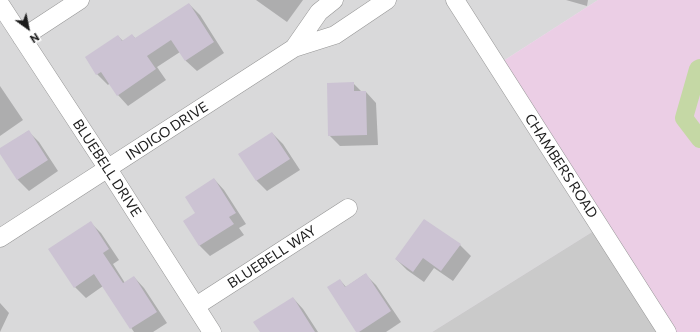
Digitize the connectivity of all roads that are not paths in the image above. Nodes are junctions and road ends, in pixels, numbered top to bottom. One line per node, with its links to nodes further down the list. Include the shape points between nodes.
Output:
1 (80, 0): 6 (street)
2 (334, 0): 7 (street, INDIGO DRIVE, via 319,12)
3 (388, 0): 7 (street, INDIGO DRIVE, via 335,35)
4 (455, 0): 13 (street, CHAMBERS ROAD)
5 (0, 4): 6 (street, BLUEBELL DRIVE)
6 (22, 38): 8 (street, BLUEBELL DRIVE)
7 (294, 48): 8 (street, INDIGO DRIVE)
8 (108, 169): 10 (street, INDIGO DRIVE); 11 (street, BLUEBELL DRIVE)
9 (348, 208): 11 (street, BLUEBELL WAY)
10 (0, 238)
11 (196, 306): 12 (street, BLUEBELL DRIVE)
12 (212, 332)
13 (667, 332)

